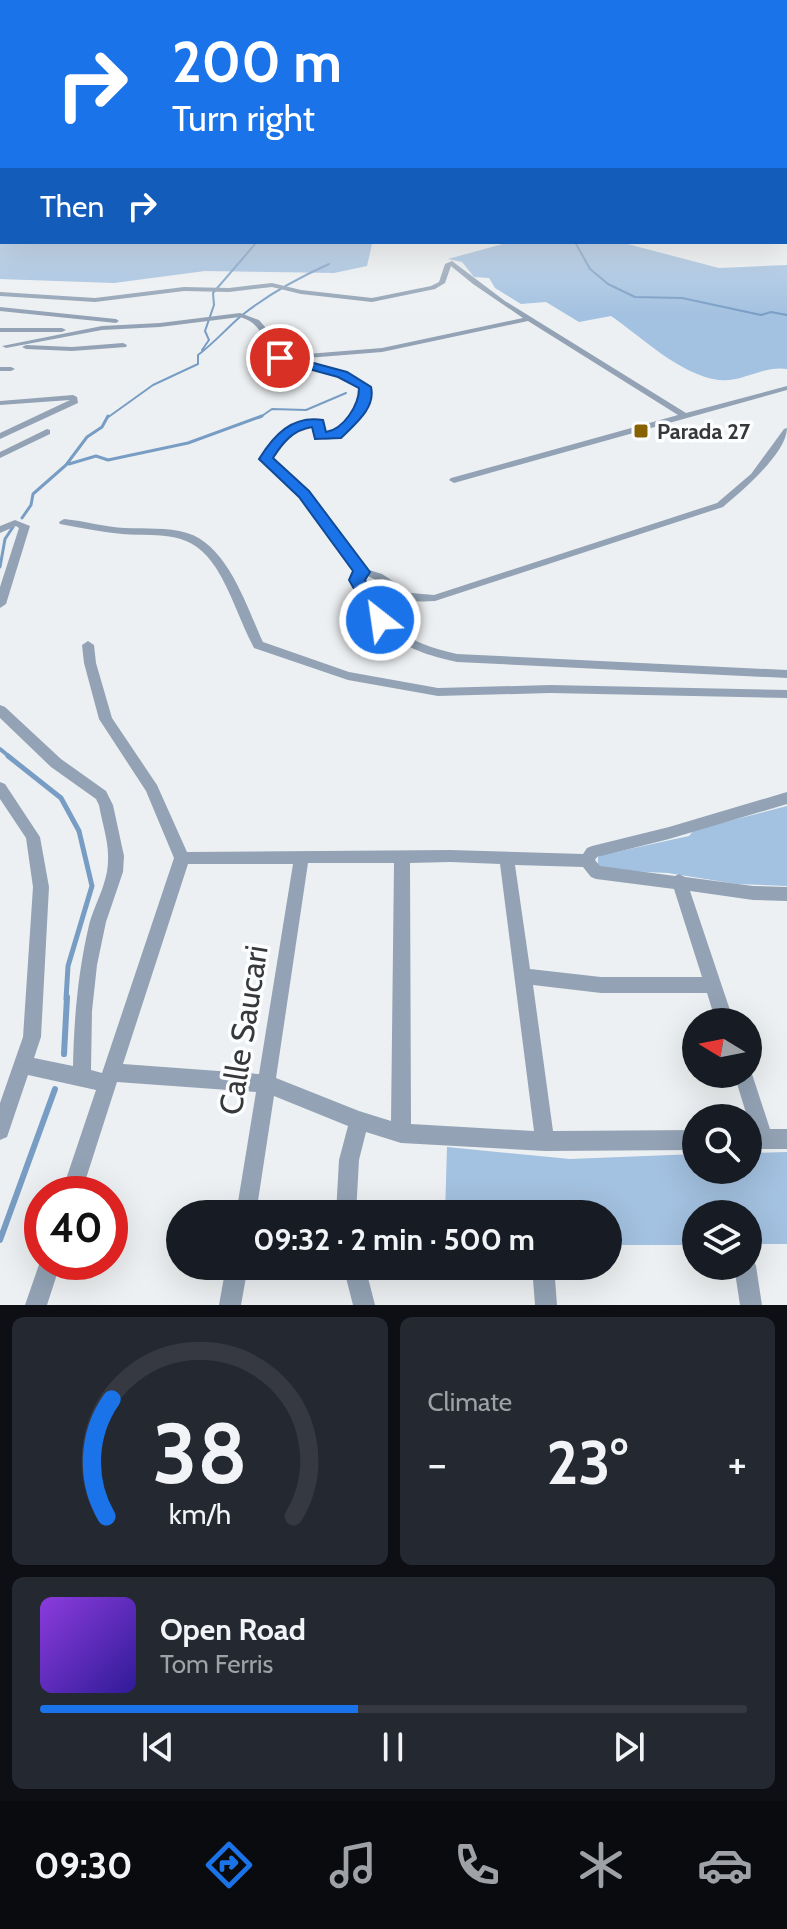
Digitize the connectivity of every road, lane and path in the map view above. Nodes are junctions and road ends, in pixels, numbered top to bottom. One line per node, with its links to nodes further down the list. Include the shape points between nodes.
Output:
1 (0, 294): 3 (street, via 110,300 184,289 272,285 372,300 433,288 442,283 452,263)
2 (0, 309): 4 (street)
3 (531, 318): 9 (street, via 382,350); 14 (street)
4 (160, 325): 6 (street); 9 (street, via 248,316 271,337)
5 (0, 330): 6 (street)
6 (89, 331): 8 (street)
7 (123, 345): 8 (street)
8 (3, 346)
9 (280, 358): 24 (street, via 342,374 365,387 358,414 337,435 320,436 319,423 305,423 279,437 266,459 317,509)
10 (0, 369): 11 (street)
11 (11, 369)
12 (787, 388): 14 (street)
13 (0, 403): 16 (street, via 73,397 75,401)
14 (682, 414): 21 (street)
15 (0, 427): 16 (street)
16 (18, 427): 19 (street)
17 (787, 431): 24 (street, via 743,489 720,505 675,521 435,598 403,596 373,573)
18 (47, 432): 20 (street)
19 (0, 436)
20 (0, 455)
21 (454, 480)
22 (64, 522): 28 (street, via 191,538 218,560 258,645 348,676 438,692)
23 (0, 530): 25 (street, via 15,523 25,526)
24 (362, 572): 27 (street, via 357,580 388,630 409,646 437,654)
25 (0, 604)
26 (88, 645): 34 (street, via 106,719 152,789)
27 (787, 674)
28 (787, 694)
29 (0, 710): 44 (street, via 49,757 95,789 106,805 115,872 89,965)
30 (0, 788): 42 (street, via 24,820 39,857 32,1037)
31 (787, 798): 36 (street, via 592,852)
32 (302, 856): 33 (street); 34 (street); 45 (street, Calle Saucari)
33 (402, 856): 35 (street); 49 (street)
34 (182, 858): 43 (street)
35 (507, 859): 36 (street); 39 (street)
36 (587, 861): 37 (street, via 596,872)
37 (679, 881): 38 (street); 40 (street)
38 (787, 894)
39 (523, 976): 40 (street, via 601,985); 53 (street)
40 (713, 985): 41 (street)
41 (720, 1008)
42 (24, 1065): 44 (street); 46 (street)
43 (109, 1077): 44 (street); 45 (street); 54 (street)
44 (82, 1078)
45 (268, 1084): 47 (street); 55 (street, Calle Saucari)
46 (5, 1104): 48 (street)
47 (359, 1121): 49 (street); 56 (street)
48 (0, 1130)
49 (401, 1133): 53 (street)
50 (762, 1139): 51 (street)
51 (787, 1139)
52 (682, 1140): 53 (street)
53 (545, 1141)
54 (77, 1176)
55 (248, 1200)
56 (347, 1200)
57 (44, 1280): 62 (street)
58 (234, 1280): 63 (street)
59 (358, 1280): 64 (street)
60 (544, 1280): 65 (street)
61 (747, 1280): 66 (street)
62 (36, 1305)
63 (230, 1305)
64 (364, 1305)
65 (546, 1305)
66 (751, 1305)

